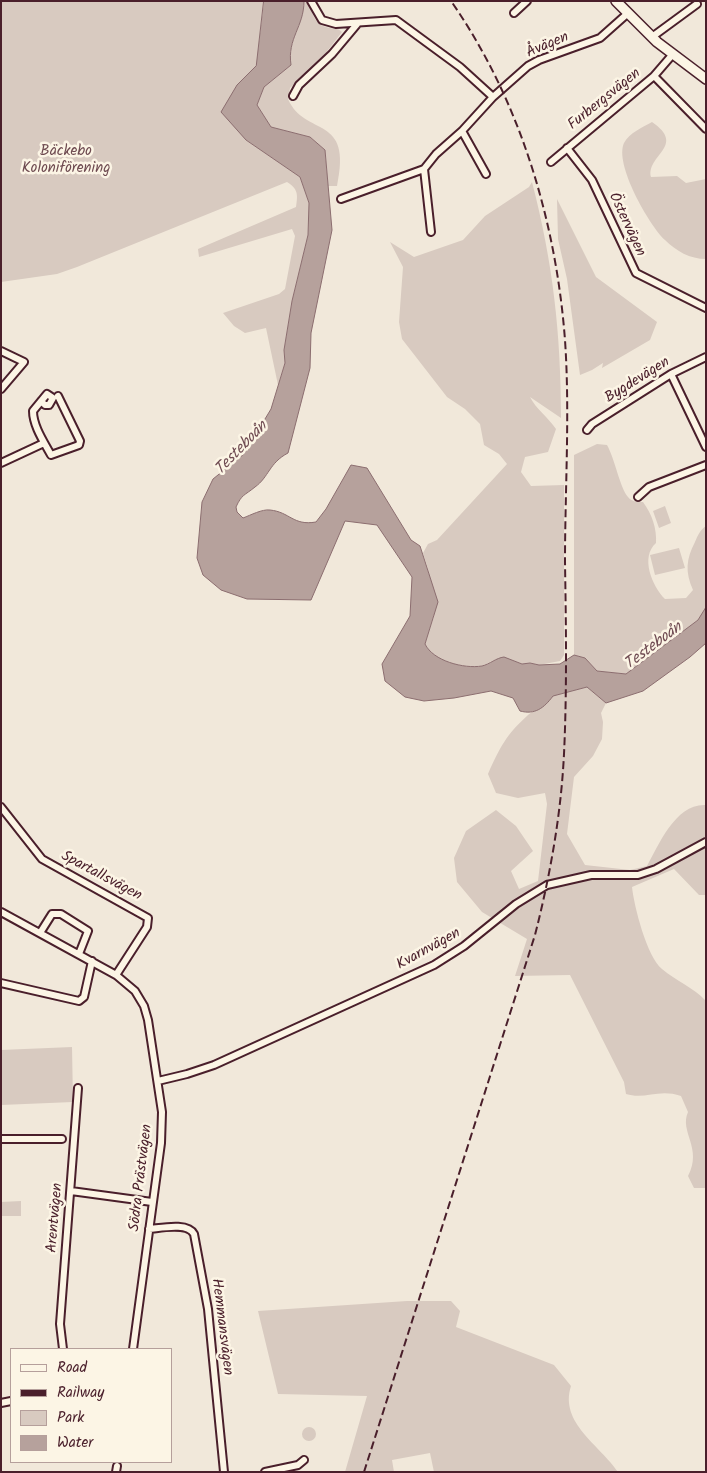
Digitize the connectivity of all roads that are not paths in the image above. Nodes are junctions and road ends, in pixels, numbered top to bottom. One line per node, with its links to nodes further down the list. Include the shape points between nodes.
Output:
1 (311, 1): 7 (street, via 322,20 336,24)
2 (527, 1): 5 (street)
3 (616, 1): 6 (street)
4 (697, 4): 8 (street)
5 (514, 13)
6 (627, 14): 8 (street); 13 (street, Åvägen, via 600,38 528,66)
7 (358, 23): 12 (street); 13 (street, via 396,20 460,66)
8 (652, 37): 9 (street)
9 (673, 54): 10 (street, Furbergsvägen); 11 (street)
10 (654, 76): 14 (street); 16 (street, Furbergsvägen)
11 (706, 79)
12 (292, 96)
13 (493, 97): 15 (street, Åvägen)
14 (706, 128)
15 (462, 131): 18 (street, Åvägen); 19 (street)
16 (567, 148): 17 (street, Furbergsvägen); 22 (street, Östervägen, via 592,180 636,273)
17 (551, 162)
18 (424, 169): 20 (street, Åvägen); 21 (street)
19 (486, 174)
20 (341, 199)
21 (431, 232)
22 (706, 308)
23 (1, 351): 26 (street, via 27,363)
24 (706, 357): 25 (street, Bygdevägen)
25 (671, 374): 29 (street, Bygdevägen); 31 (street)
26 (1, 389)
27 (58, 396): 30 (street, via 79,445 51,455)
28 (41, 401): 30 (street, via 33,411 33,418)
29 (587, 430)
30 (44, 443): 32 (street)
31 (706, 447)
32 (1, 463)
33 (706, 465): 34 (street, via 649,487)
34 (638, 497)
35 (1, 807): 41 (street, Spartallsvägen, via 42,859 148,918 147,926)
36 (706, 842): 43 (street, Kvarnvägen, via 656,870 638,875 591,875 546,885 434,965 222,1061 187,1074)
37 (1, 912): 38 (street, Södra Prästvägen)
38 (40, 933): 39 (street, Södra Prästvägen); 39 (street, via 53,913 69,919 89,933)
39 (79, 954): 40 (street, Södra Prästvägen)
40 (92, 962): 41 (street, Södra Prästvägen); 42 (street, via 84,997 79,1001)
41 (116, 975): 43 (street, Södra Prästvägen, via 131,987 144,1006)
42 (1, 983)
43 (158, 1080): 48 (street, Södra Prästvägen, via 161,1143)
44 (78, 1088): 47 (street, Arentvägen)
45 (1, 1139): 46 (street)
46 (62, 1139)
47 (71, 1191): 48 (street); 50 (street, Arentvägen, via 60,1324)
48 (152, 1202): 49 (street, Södra Prästvägen)
49 (149, 1229): 51 (street, Södra Prästvägen); 53 (street, Hemmansvägen, via 185,1227 194,1234 208,1309)
50 (63, 1348)
51 (133, 1348)
52 (304, 1460): 54 (street, via 298,1465)
53 (224, 1472)
54 (266, 1472)

